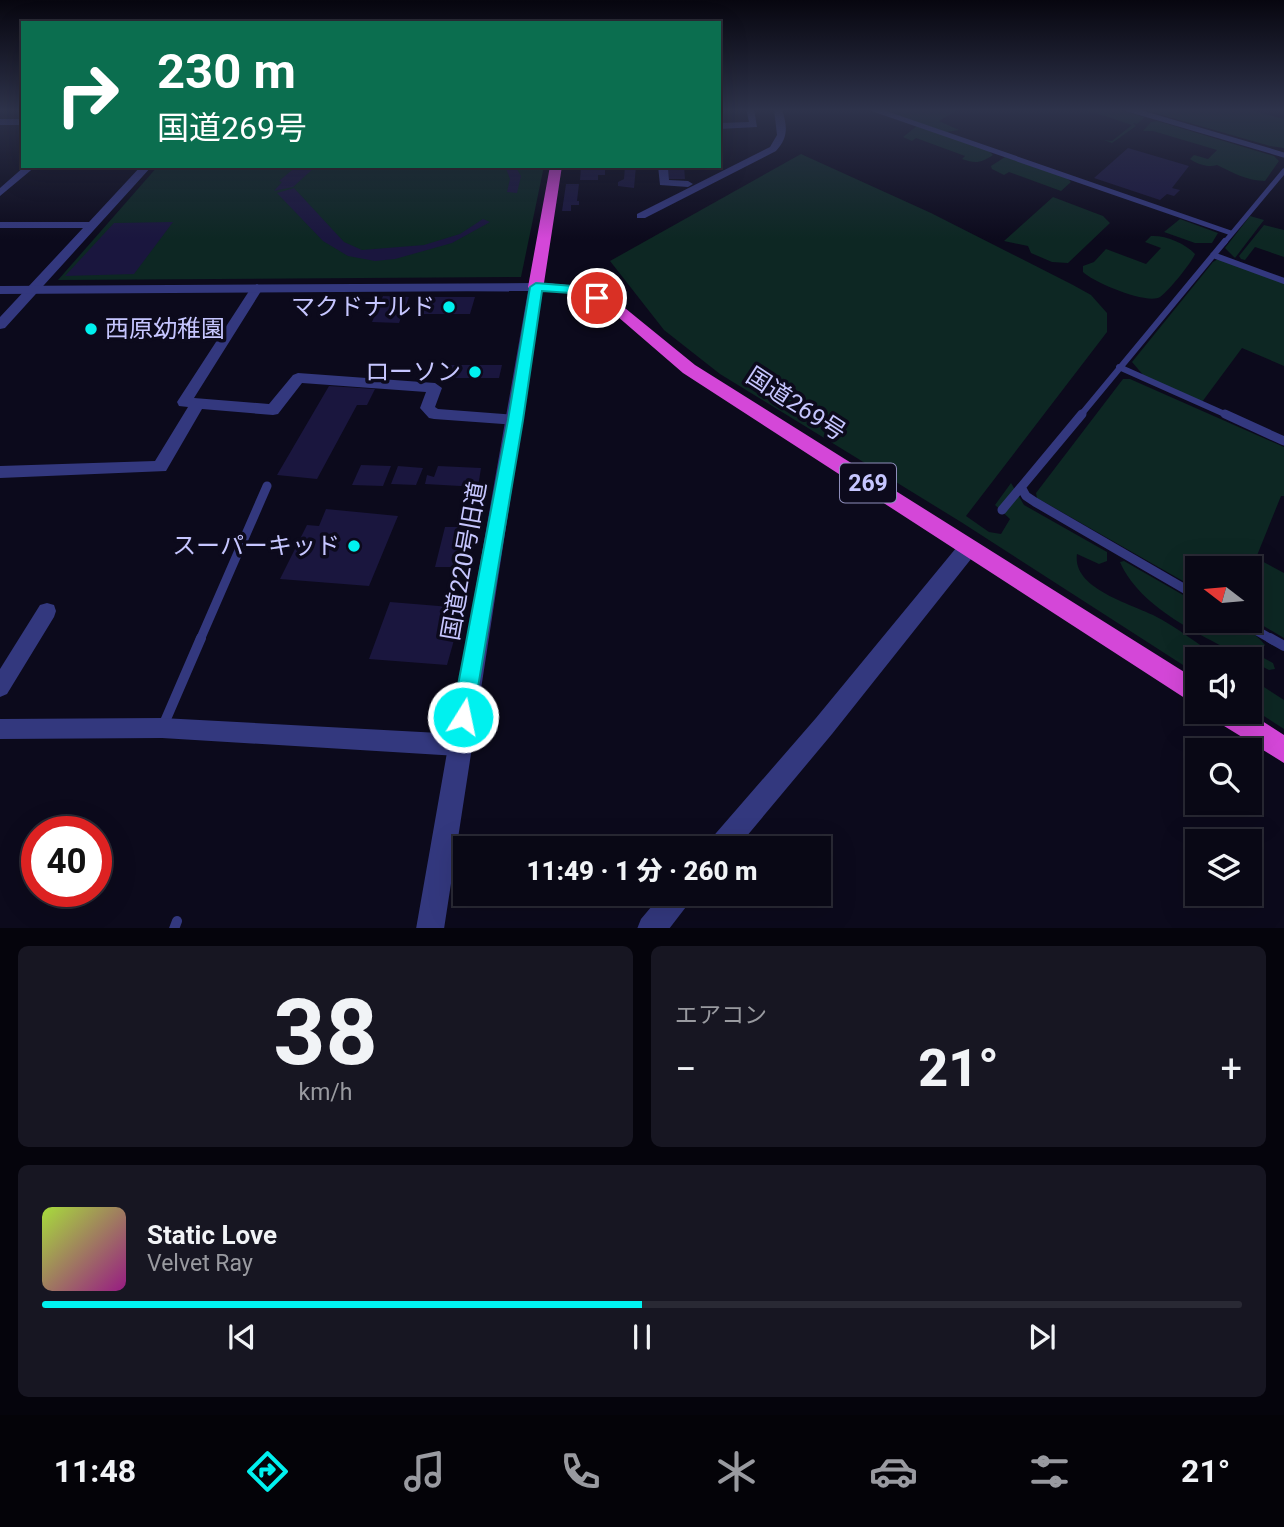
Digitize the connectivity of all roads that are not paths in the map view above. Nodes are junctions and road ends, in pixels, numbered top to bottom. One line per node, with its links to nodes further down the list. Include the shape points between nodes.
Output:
1 (766, 152): 10 (street)
2 (998, 152): 13 (lane)
3 (29, 168): 9 (street)
4 (145, 168): 12 (street)
5 (556, 168): 16 (highway)
6 (663, 168): 8 (street, via 664,183)
7 (1284, 171): 13 (lane)
8 (688, 184)
9 (0, 193)
10 (641, 216)
11 (0, 225): 12 (street)
12 (92, 225): 19 (street)
13 (1231, 233): 14 (lane)
14 (1213, 255): 15 (lane); 21 (lane)
15 (1284, 281)
16 (536, 287): 17 (street); 23 (street, 国道220号旧道); 29 (highway, 国道269号 / 269, via 573,289 615,307 689,369)
17 (257, 288): 19 (street); 22 (street, via 184,401)
18 (0, 290): 19 (street)
19 (32, 290): 20 (street)
20 (0, 325)
21 (1119, 367): 24 (lane); 27 (lane)
22 (198, 403): 23 (street, via 273,410 298,378 435,388 427,408 434,414); 25 (street, via 160,467)
23 (516, 420): 39 (street, 国道220号旧道)
24 (1284, 441)
25 (0, 472)
26 (267, 486): 37 (lane)
27 (1021, 487): 28 (lane); 30 (lane, via 1035,502)
28 (1002, 510)
29 (968, 548): 34 (highway, 国道269号 / 269); 41 (street)
30 (1185, 589)
31 (47, 611): 35 (street)
32 (1262, 634): 33 (lane)
33 (1284, 646)
34 (1185, 686)
35 (0, 687)
36 (1244, 724): 40 (highway)
37 (162, 728): 38 (street); 39 (street)
38 (0, 729)
39 (458, 745): 43 (street, 国道220号旧道)
40 (1284, 750)
41 (730, 836)
42 (670, 906): 44 (street)
43 (430, 928)
44 (652, 928)

